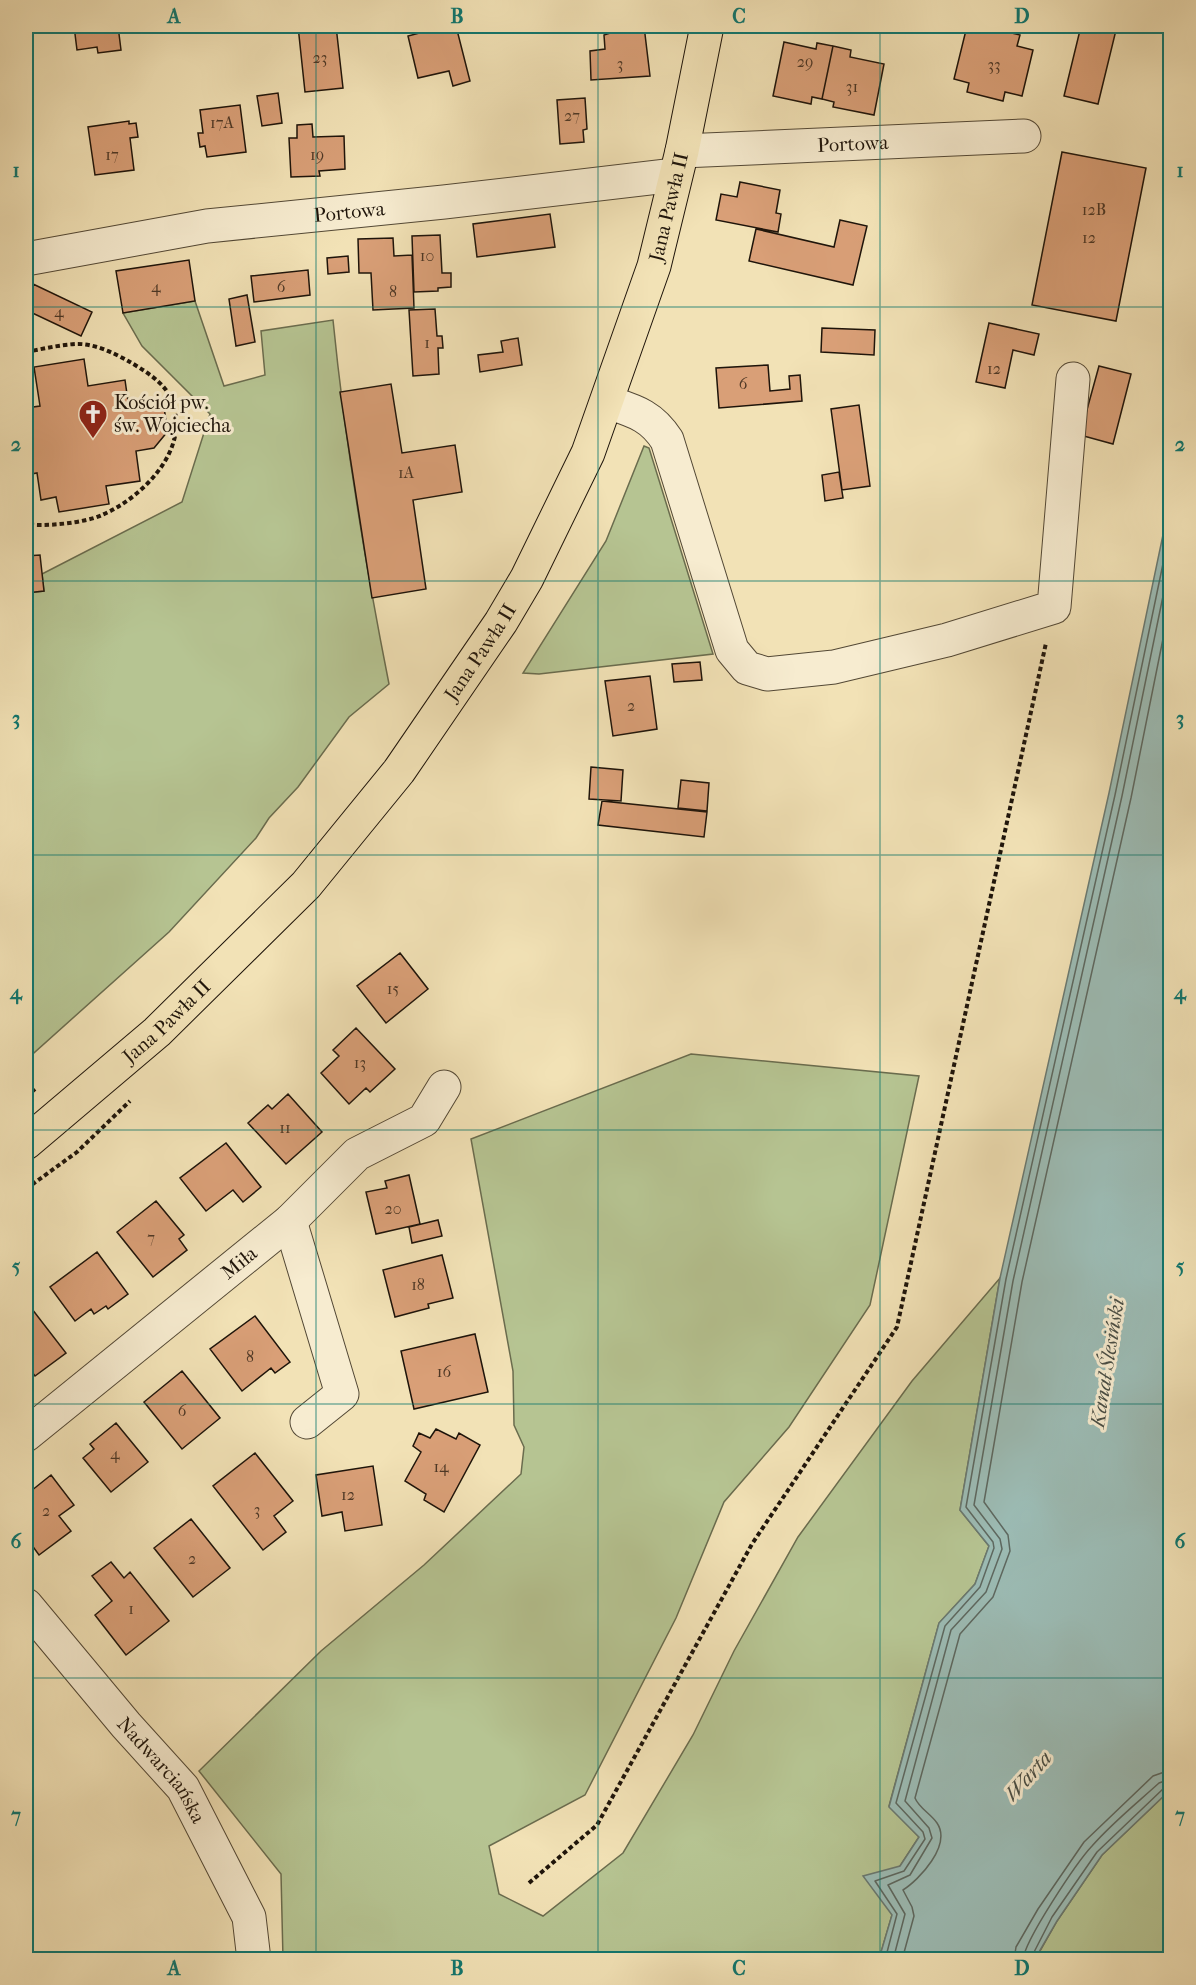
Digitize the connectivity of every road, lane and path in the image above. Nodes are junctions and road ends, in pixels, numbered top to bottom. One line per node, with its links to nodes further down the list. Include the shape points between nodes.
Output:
1 (707, 26): 3 (main road, Jana Pawła II)
2 (1024, 136): 3 (street, Portowa)
3 (678, 163): 4 (street, Portowa, via 444,202 207,226); 7 (main road, Jana Pawła II, via 654,266)
4 (26, 259)
5 (26, 352): 8 (path, via 77,343 110,351 166,389 175,411 175,436 165,463 143,490 101,516)
6 (1073, 379): 9 (street)
7 (607, 402): 9 (street, via 646,417 657,424 667,440 732,650 747,668 767,675 834,668); 13 (main road, Jana Pawła II, via 574,484 527,578 473,666 399,771 306,885 219,973 158,1032)
8 (26, 525)
9 (1054, 608): 18 (path, via 897,1327 752,1544 597,1825)
10 (44, 1082): 12 (path)
11 (444, 1087): 14 (street, Miła, via 424,1120 357,1154)
12 (26, 1097)
13 (26, 1143)
14 (290, 1221): 15 (street, via 342,1394); 16 (street, Miła)
15 (307, 1422)
16 (26, 1435)
17 (26, 1605): 19 (street, Nadwarciańska, via 183,1788 249,1917)
18 (529, 1883)
19 (254, 1959)

